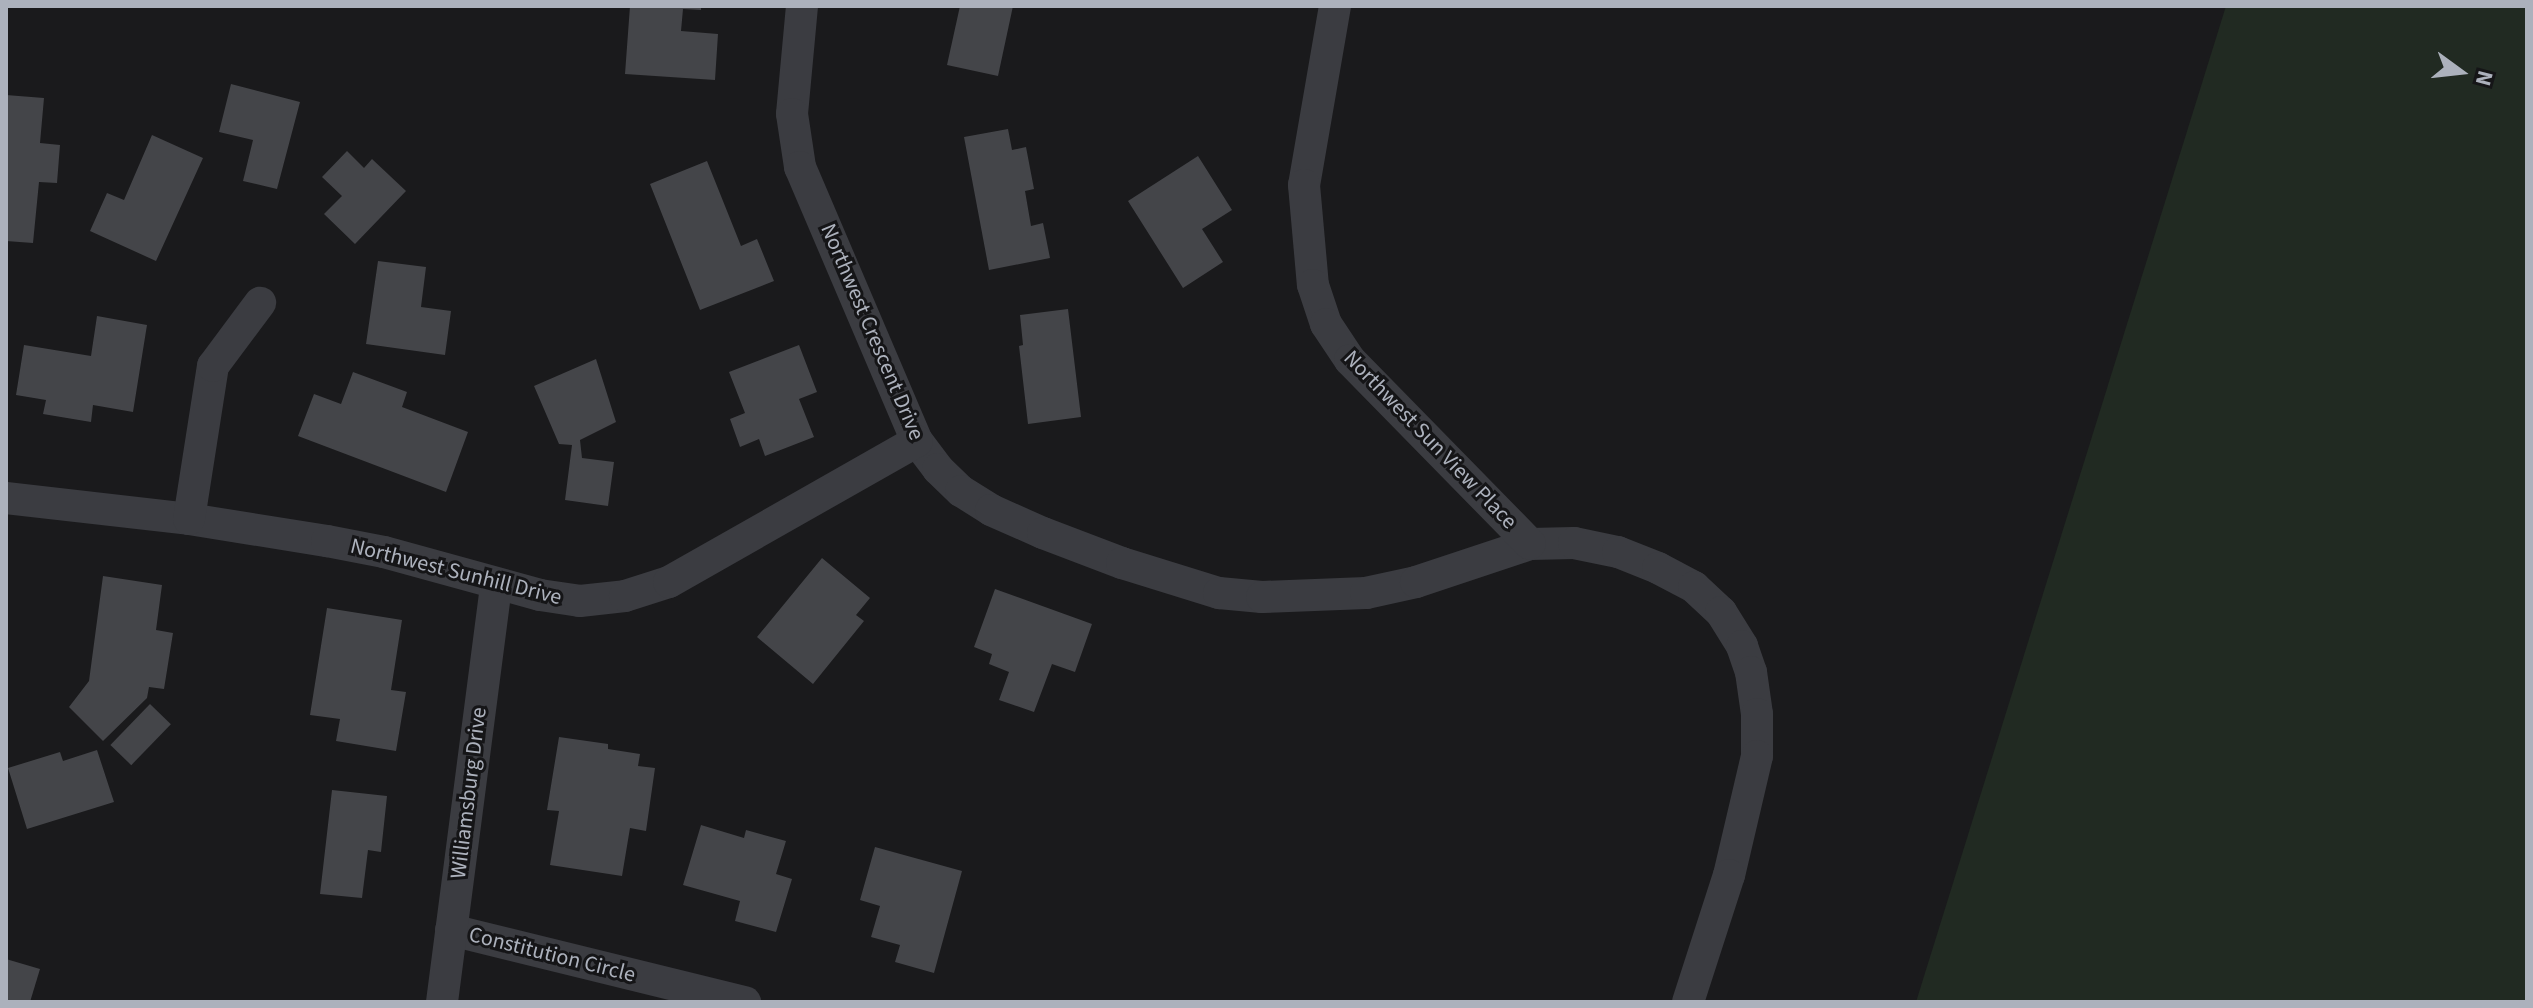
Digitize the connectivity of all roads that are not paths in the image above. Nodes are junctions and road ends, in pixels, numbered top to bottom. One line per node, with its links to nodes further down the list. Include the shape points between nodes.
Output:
1 (802, 6): 4 (street, Northwest Crescent Drive, via 792,114 800,167)
2 (1335, 6): 7 (street, Northwest Sun View Place, via 1304,185 1313,285 1326,324 1350,360)
3 (260, 303): 6 (street, via 213,366)
4 (917, 441): 7 (street, Northwest Crescent Drive, via 953,484 991,510 1122,563 1219,593 1366,593); 8 (street, Northwest Sunhill Drive, via 669,582 625,596 580,601)
5 (6, 498): 6 (street, Northwest Sunhill Drive)
6 (189, 519): 8 (street, Northwest Sunhill Drive, via 384,552)
7 (1530, 544): 12 (street, Northwest Crescent Drive, via 1574,543 1618,552 1694,587 1721,612 1751,672 1757,756 1729,875)
8 (496, 584): 9 (street, Williamsburg Drive)
9 (451, 930): 10 (street, Williamsburg Drive); 11 (street, Constitution Circle)
10 (442, 1002)
11 (745, 1002)
12 (1688, 1002)

